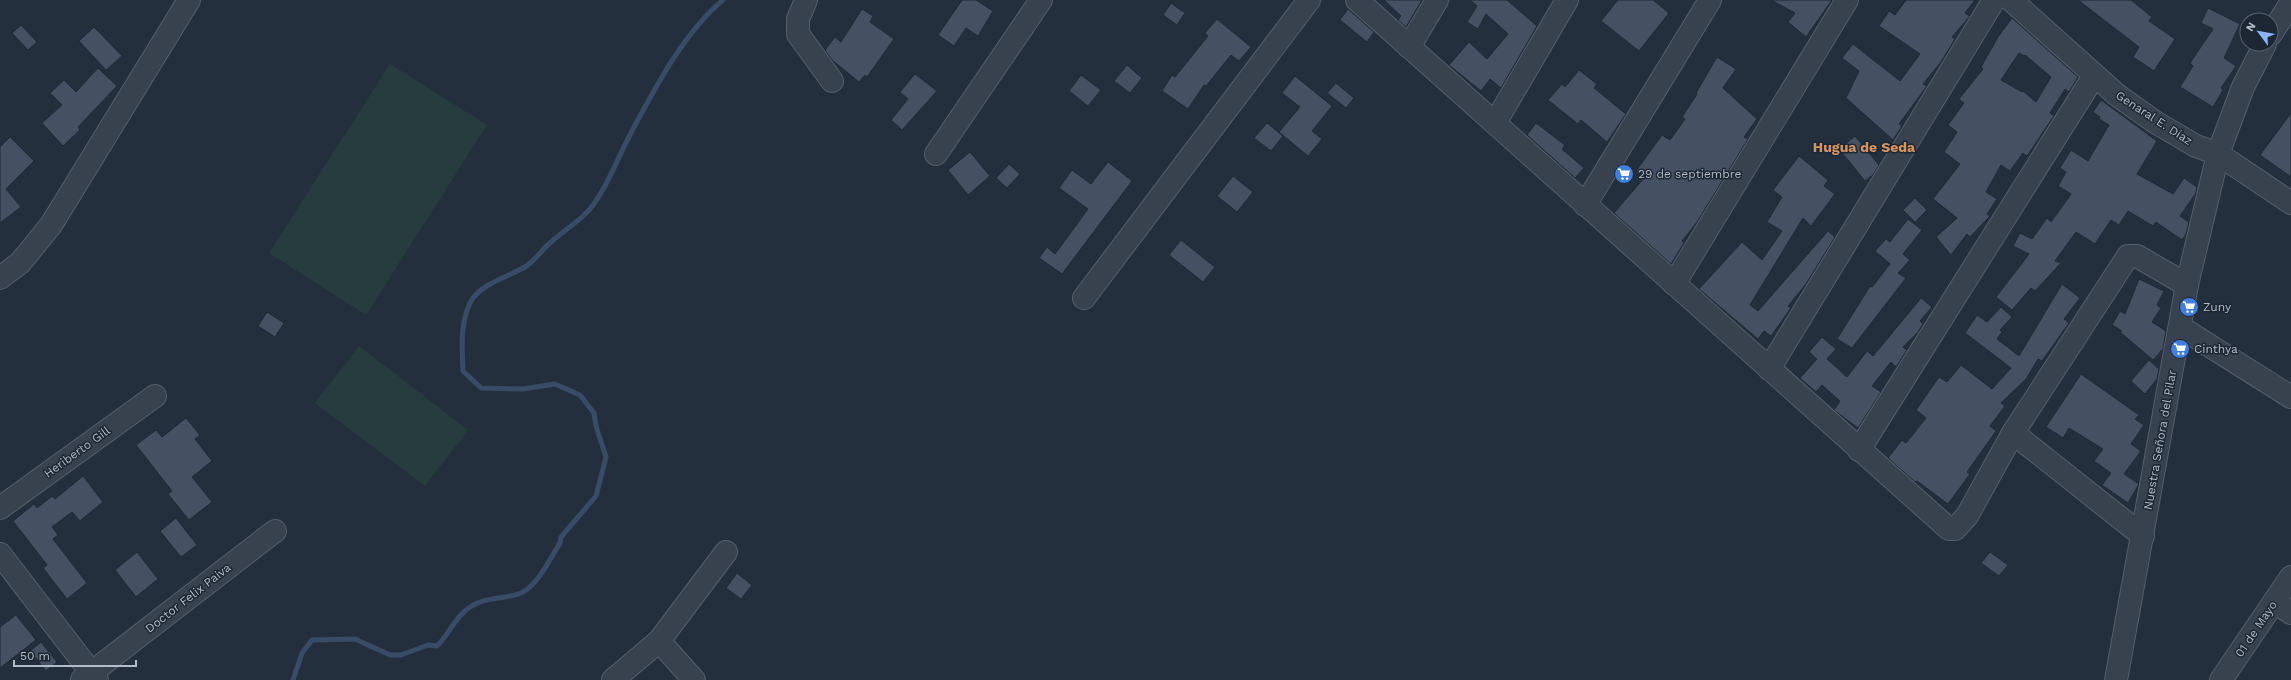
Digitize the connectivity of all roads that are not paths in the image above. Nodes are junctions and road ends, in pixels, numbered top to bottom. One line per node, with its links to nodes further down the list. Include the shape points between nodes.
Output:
1 (189, 0): 23 (street, via 51,225 20,263)
2 (806, 0): 17 (street, via 798,19 798,34)
3 (1041, 0): 19 (street)
4 (1309, 0): 26 (street)
5 (1357, 0): 14 (street)
6 (1437, 0): 14 (street)
7 (1567, 0): 18 (street)
8 (1710, 0): 22 (street)
9 (1847, 0): 24 (street)
10 (1994, 0): 28 (street)
11 (2019, 2): 16 (street, Genaral E. Díaz)
12 (2291, 3): 13 (street)
13 (2279, 22)
14 (1409, 47): 18 (street)
15 (2261, 52): 20 (street, Nuestra Señora del Pilar, via 2243,87)
16 (2094, 76): 20 (street, Genaral E. Díaz, via 2155,122 2196,146); 32 (street)
17 (832, 81)
18 (1495, 123): 22 (street)
19 (936, 154)
20 (2218, 154): 21 (street, Genaral E. Díaz); 25 (street, Nuestra Señora del Pilar)
21 (2291, 203)
22 (1585, 205): 24 (street)
23 (0, 278)
24 (1674, 284): 28 (street)
25 (2187, 286): 27 (street, Nuestra Señora del Pilar); 31 (street, via 2136,256 2128,256)
26 (1084, 298)
27 (2180, 327): 30 (street); 35 (street, Nuestra Señora del Pilar)
28 (1769, 369): 32 (street)
29 (155, 396): 33 (street, Heriberto Gill)
30 (2291, 397)
31 (2013, 433): 32 (street, via 1967,516 1955,530 1943,526); 35 (street)
32 (1859, 450)
33 (0, 508)
34 (275, 530): 41 (street, Doctor Felix Paiva)
35 (2143, 536): 44 (street, Nuestra Señora del Pilar)
36 (726, 552): 40 (street)
37 (0, 554): 41 (street)
38 (2291, 577): 39 (street, 01 de Mayo)
39 (2283, 607): 45 (street, 01 de Mayo)
40 (659, 641): 42 (street); 43 (street)
41 (90, 678)
42 (613, 680)
43 (694, 680)
44 (2116, 680)
45 (2221, 680)

